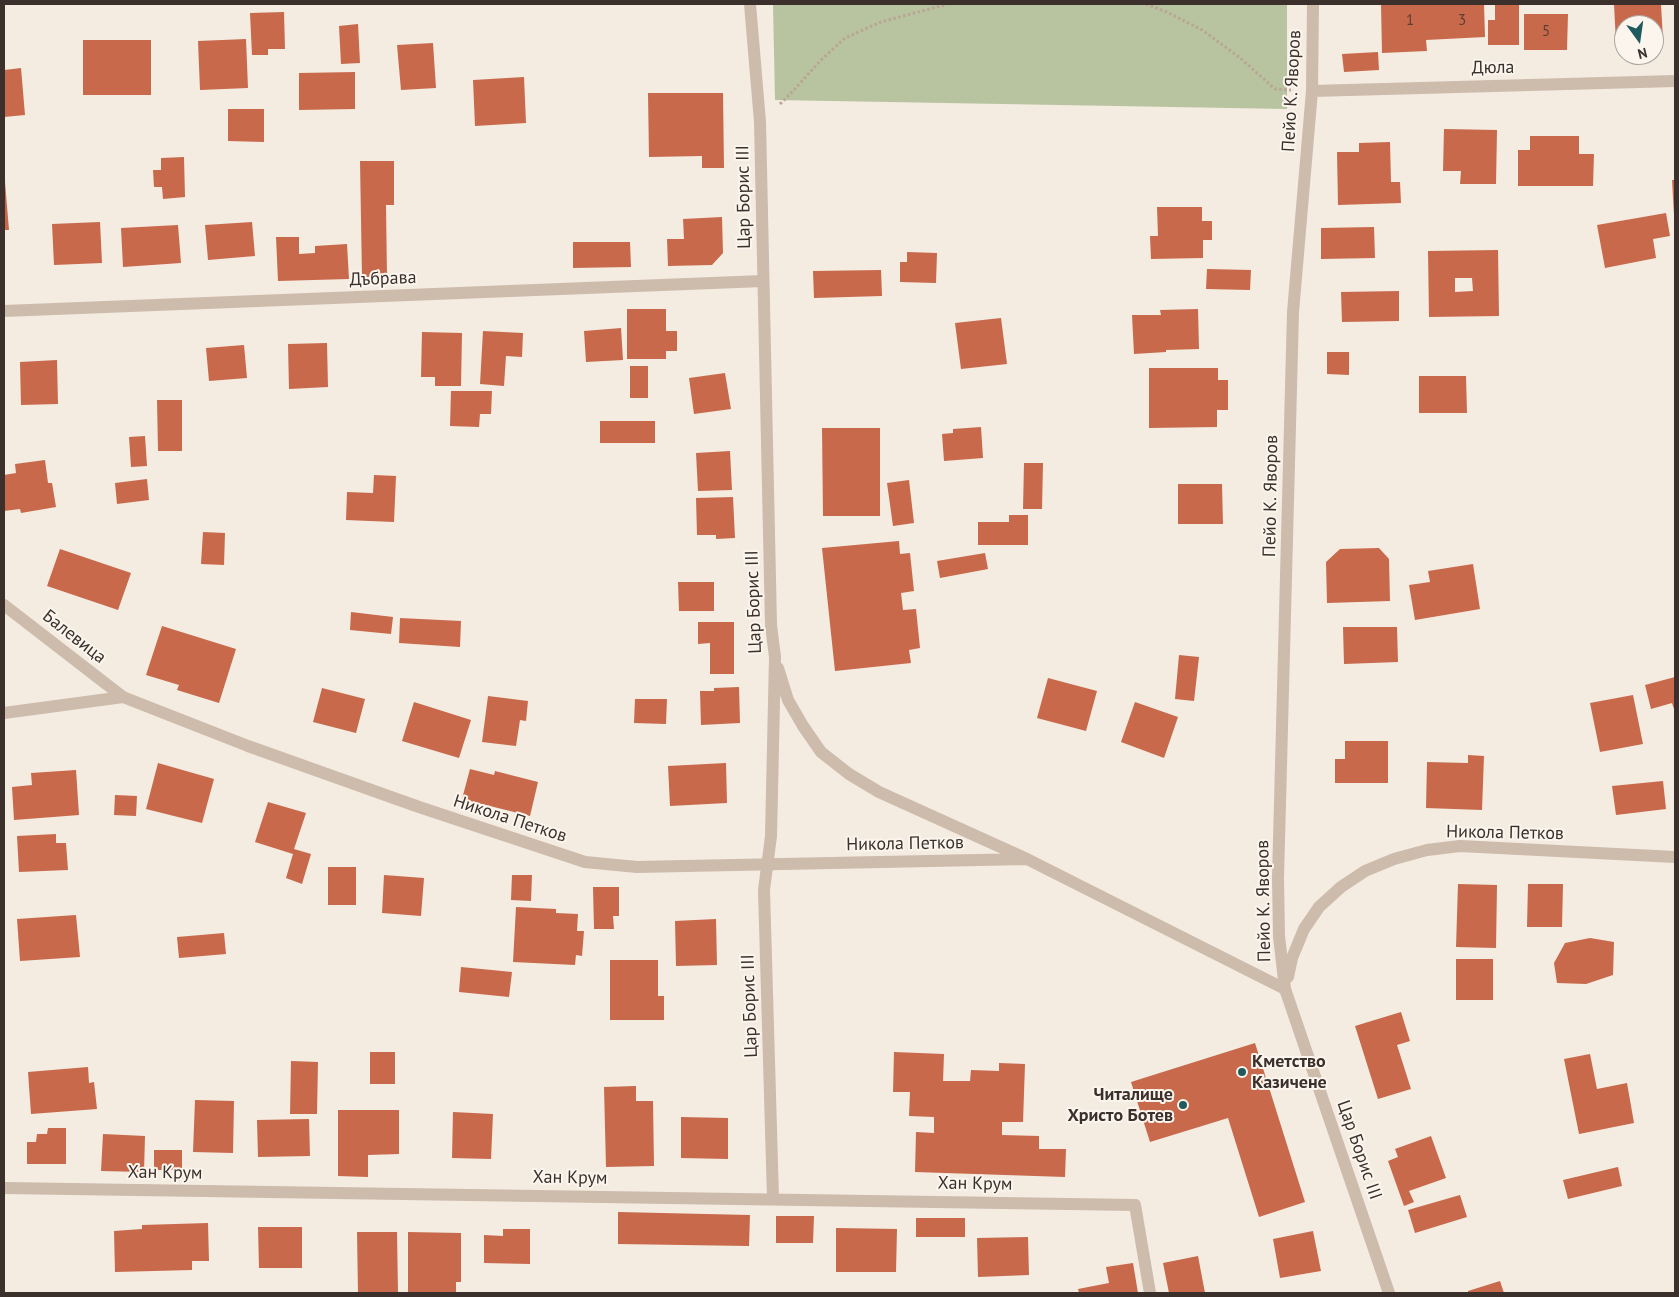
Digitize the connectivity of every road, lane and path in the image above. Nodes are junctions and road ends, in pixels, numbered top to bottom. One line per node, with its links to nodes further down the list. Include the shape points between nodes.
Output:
1 (750, 4): 7 (street, Цар Борис III)
2 (948, 4): 7 (path, via 881,22 845,38)
3 (1146, 4): 6 (path, via 1202,30 1275,89)
4 (1313, 4): 6 (street, Пейо К. Яворов)
5 (1675, 81): 6 (street, Дюла)
6 (1312, 90): 17 (street, Пейо К. Яворов, via 1293,312 1278,878)
7 (760, 122): 8 (street, Цар Борис III)
8 (763, 282): 9 (street, Дъбрава); 11 (street, Цар Борис III)
9 (4, 311)
10 (4, 605): 12 (street, Балевица)
11 (774, 657): 15 (street, via 788,700 821,752 880,792); 16 (street, Цар Борис III, via 771,836)
12 (123, 697): 13 (street, Никола Петков); 16 (street, Никола Петков, via 401,801 585,862 637,867)
13 (4, 713)
14 (1675, 857): 17 (street, Никола Петков, via 1460,846 1394,859 1365,871 1319,907 1304,929 1292,958)
15 (1027, 859): 16 (street, Никола Петков); 17 (street)
16 (767, 865): 19 (street, Цар Борис III, via 764,890)
17 (1285, 989): 21 (street, Цар Борис III)
18 (4, 1188): 19 (street, Хан Крум)
19 (773, 1198): 20 (street, Хан Крум, via 1135,1205)
20 (1150, 1293)
21 (1389, 1293)

